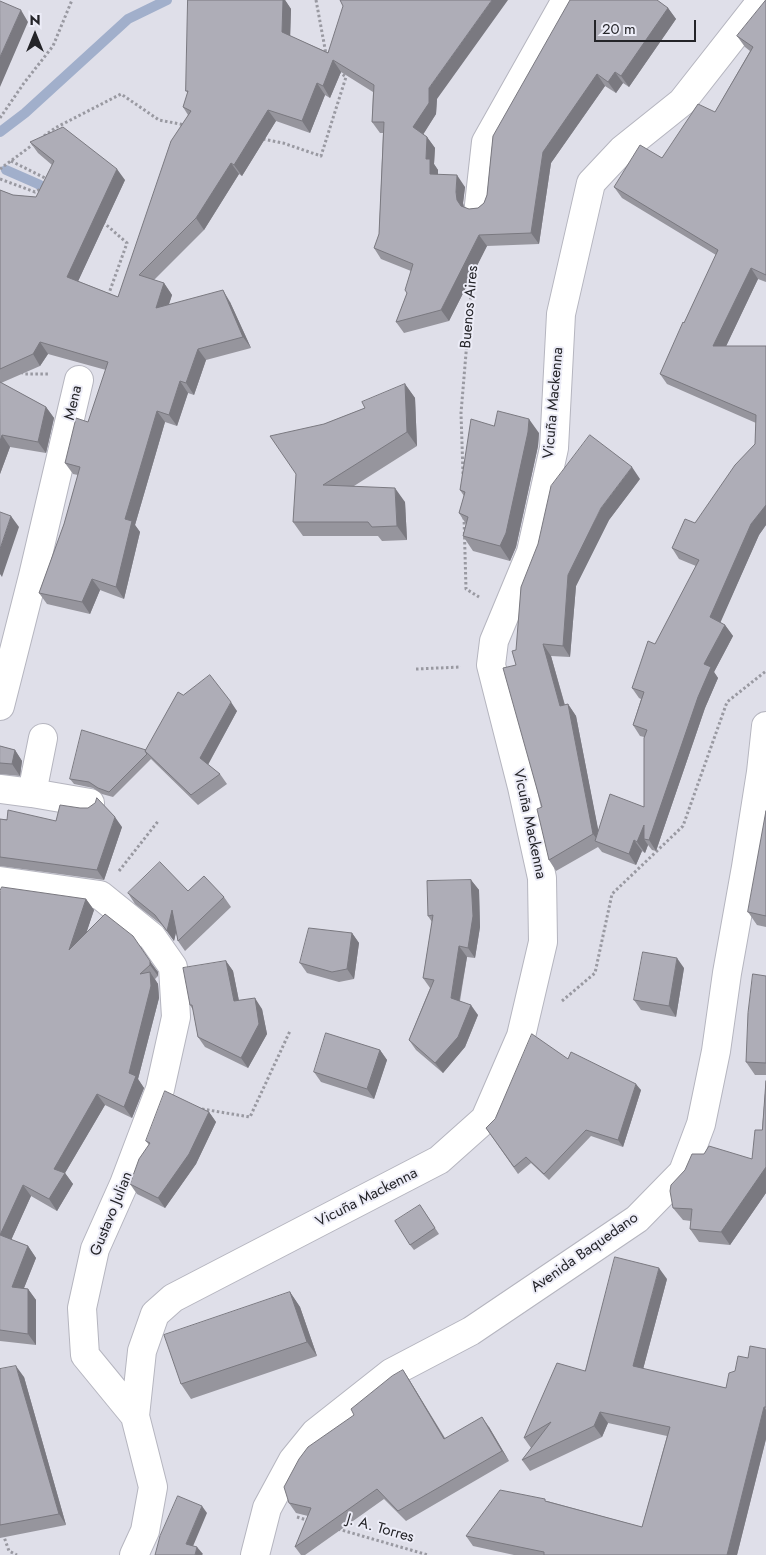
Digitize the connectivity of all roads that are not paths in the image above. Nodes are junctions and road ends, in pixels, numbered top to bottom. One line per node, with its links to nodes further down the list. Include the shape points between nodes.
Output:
1 (566, 0): 3 (street, via 486,142)
2 (762, 0): 13 (street, Vicuña Mackenna, via 682,102 622,150 591,183 561,314 554,448 530,552 494,641 491,665 542,878 543,942 521,1036 485,1119 439,1160 173,1298 155,1314 142,1351)
3 (479, 205)
4 (79, 380): 5 (street, Mena)
5 (0, 706)
6 (766, 726): 8 (street, Avenida Baquedano)
7 (43, 738): 10 (street)
8 (764, 773): 15 (street, Avenida Baquedano, via 701,1124 682,1172 637,1219 471,1331 391,1373 315,1433 294,1460 268,1508)
9 (0, 789): 10 (street)
10 (32, 793): 11 (street)
11 (90, 803)
12 (0, 881): 13 (street, Gustavo Julian, via 100,896 152,937 173,967 176,1016 160,1088 124,1184 95,1249 82,1308 85,1355)
13 (135, 1416): 14 (street, Vicuña Mackenna, via 152,1487 145,1531)
14 (134, 1555)
15 (254, 1555)

